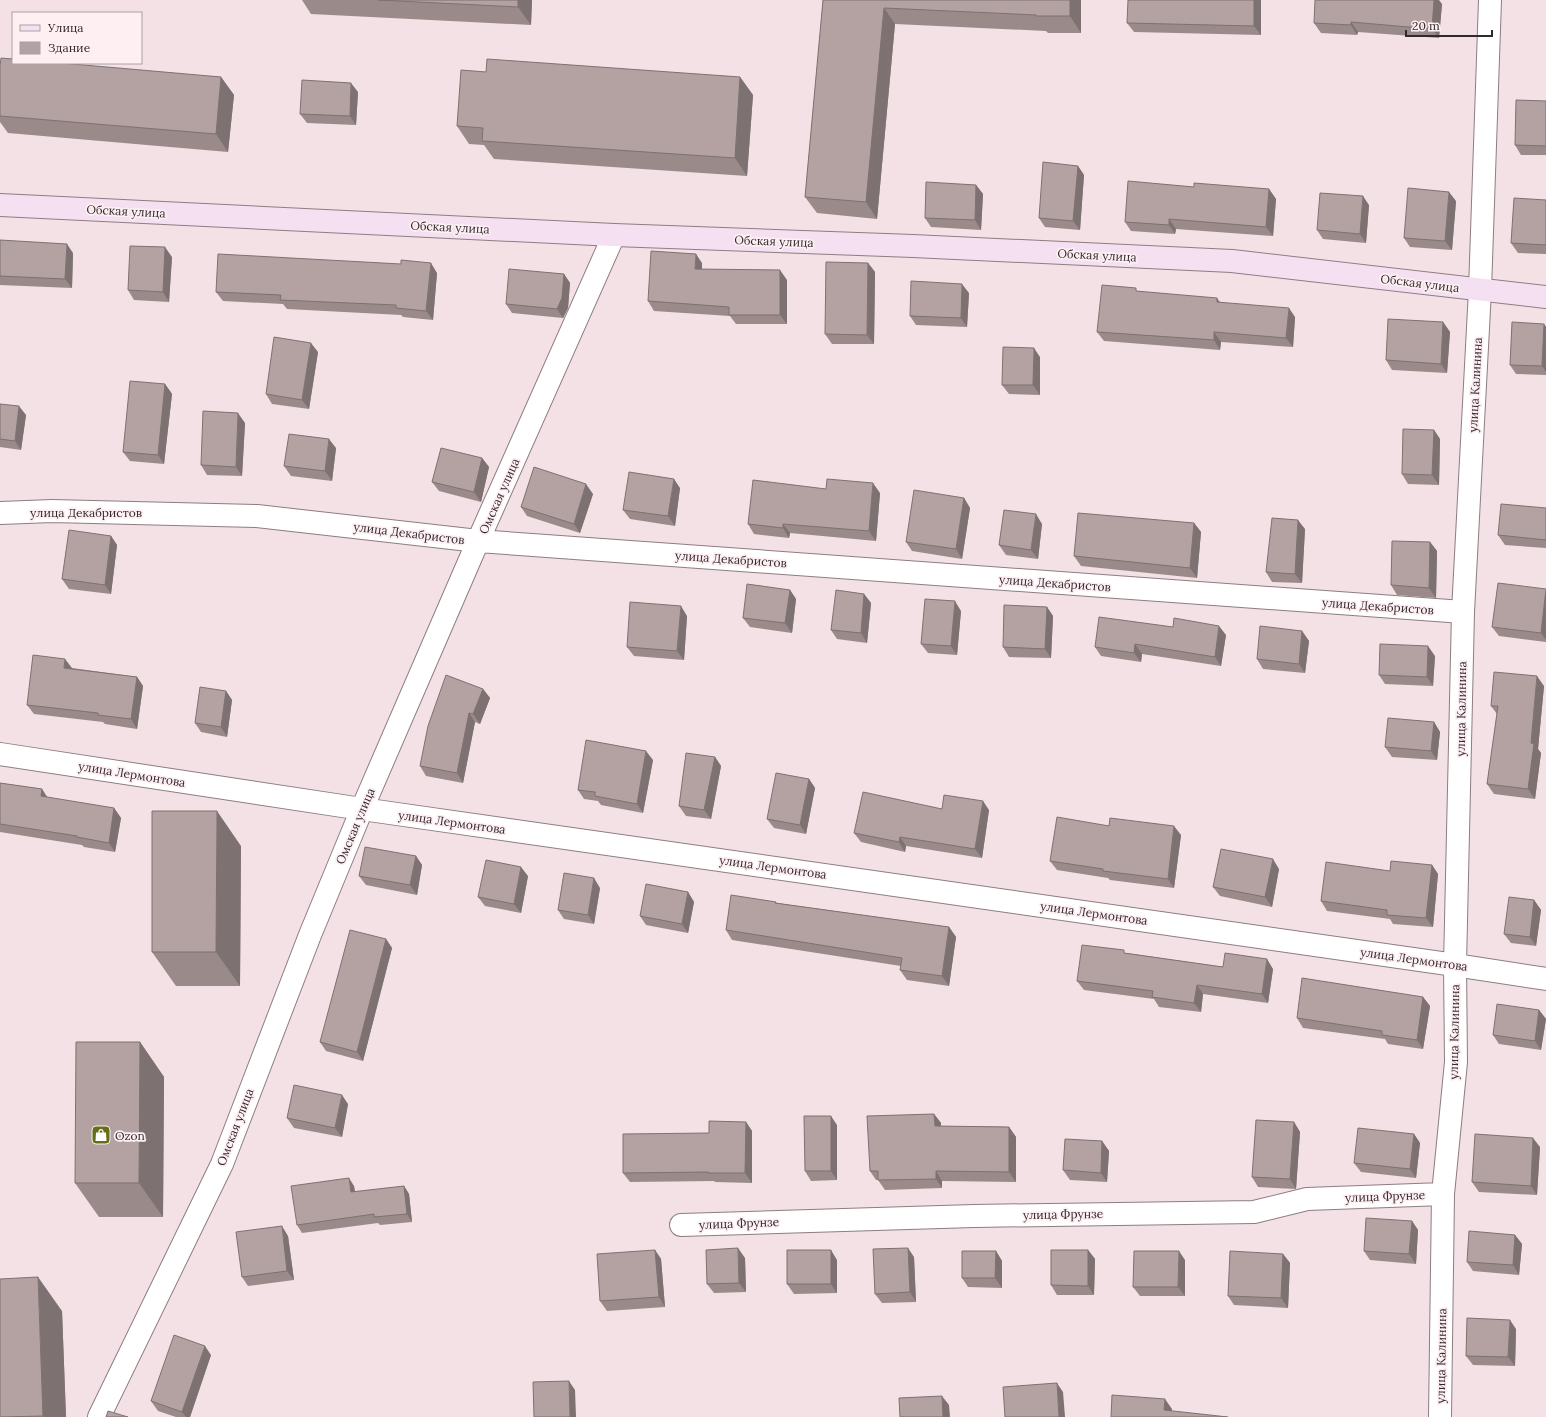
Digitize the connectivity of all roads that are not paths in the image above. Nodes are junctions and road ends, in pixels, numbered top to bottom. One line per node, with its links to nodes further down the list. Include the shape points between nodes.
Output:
1 (1490, 0): 4 (street, улица Калинина)
2 (0, 205): 3 (street, Обская улица)
3 (614, 236): 4 (street, Обская улица, via 913,246 1232,261); 7 (street, Омская улица)
4 (1480, 290): 5 (street, Обская улица); 8 (street, улица Калинина)
5 (1546, 297)
6 (0, 513): 7 (street, улица Декабристов, via 52,511 257,516)
7 (478, 541): 8 (street, улица Декабристов); 10 (street, Омская улица)
8 (1463, 612): 11 (street, улица Калинина)
9 (0, 754): 10 (street, улица Лермонтова)
10 (362, 809): 11 (street, улица Лермонтова); 15 (street, Омская улица, via 310,935 222,1164)
11 (1455, 964): 12 (street, улица Лермонтова); 13 (street, улица Калинина, via 1456,1062)
12 (1546, 979)
13 (1443, 1194): 14 (street, улица Фрунзе, via 1307,1199 1254,1212 974,1216); 16 (street, улица Калинина)
14 (681, 1225)
15 (99, 1417)
16 (1440, 1417)

